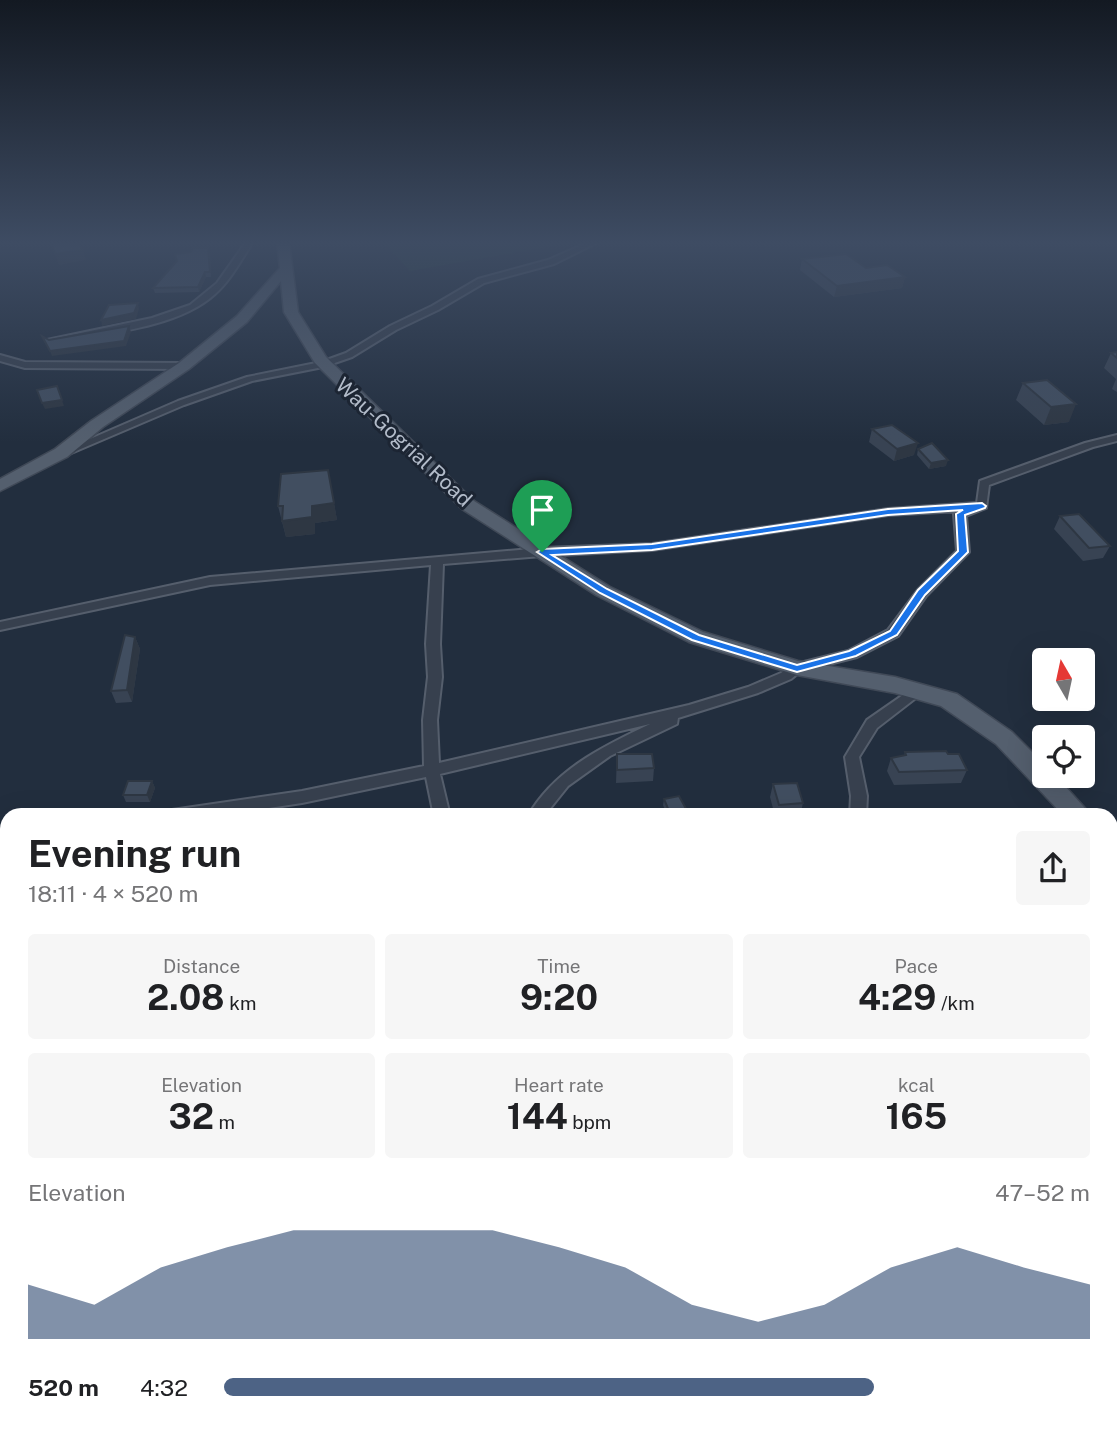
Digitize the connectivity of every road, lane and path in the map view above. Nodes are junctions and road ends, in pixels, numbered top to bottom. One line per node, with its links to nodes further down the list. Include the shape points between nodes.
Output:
1 (188, 309): 5 (street)
2 (250, 309): 8 (main road)
3 (291, 309): 7 (main road, Wau-Gogrial Road)
4 (436, 309): 7 (street)
5 (51, 340)
6 (0, 358): 8 (street, via 25,365)
7 (323, 364): 10 (street, via 250,379); 13 (main road, Wau-Gogrial Road, via 468,505)
8 (184, 366): 10 (main road)
9 (1117, 438): 12 (street, via 984,483)
10 (61, 453): 11 (main road)
11 (0, 486)
12 (982, 506): 13 (street, via 888,512 652,547); 16 (street, via 960,514 963,552 922,593 893,633 852,654)
13 (542, 552): 14 (street); 16 (main road, Wau-Gogrial Road, via 603,591 696,637)
14 (437, 561): 15 (street, via 210,581); 19 (street)
15 (0, 626)
16 (797, 668): 17 (main road, Wau-Gogrial Road); 18 (street, via 753,690)
17 (916, 691): 23 (street, via 872,724 852,757); 24 (main road, Wau-Gogrial Road, via 949,701 1004,738)
18 (690, 710): 19 (street); 22 (street, via 605,752 563,782)
19 (432, 770): 20 (street); 21 (street)
20 (227, 808)
21 (440, 808)
22 (542, 808)
23 (858, 808)
24 (1072, 808)

